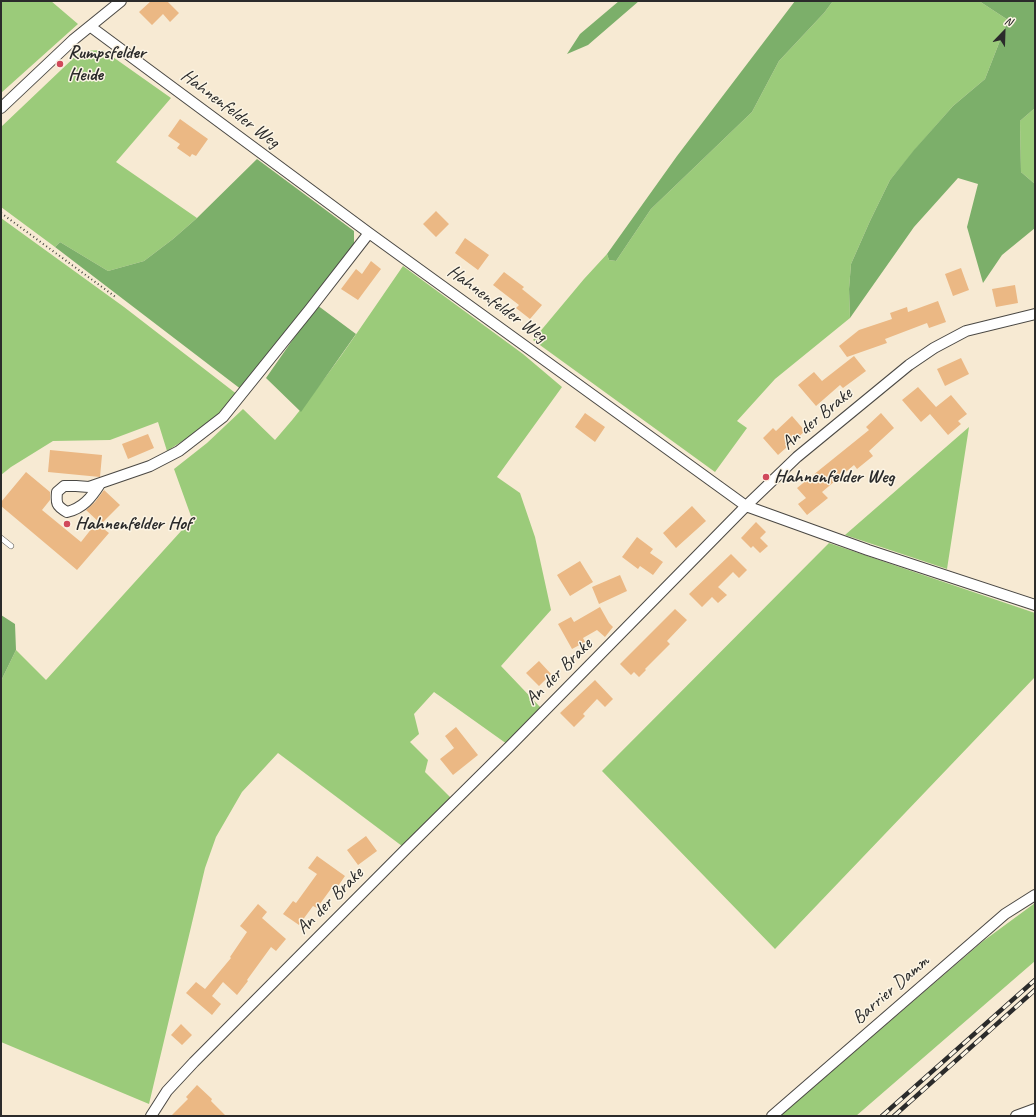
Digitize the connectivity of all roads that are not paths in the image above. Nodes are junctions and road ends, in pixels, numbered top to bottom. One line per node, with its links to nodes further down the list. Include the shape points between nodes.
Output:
1 (121, 1): 2 (street)
2 (91, 27): 3 (street, via 73,40); 4 (street, Hahnenfelder Weg)
3 (1, 108)
4 (369, 233): 6 (street, via 223,418 180,451 150,466); 7 (street, Hahnenfelder Weg)
5 (1035, 314): 7 (street, An der Brake, via 966,331 934,348 909,365 797,457)
6 (100, 484)
7 (746, 506): 10 (street, Hahnenfelder Weg, via 868,550); 13 (street, An der Brake, via 194,1062 167,1091)
8 (1, 538): 9 (lane)
9 (11, 546)
10 (1035, 605)
11 (1035, 895): 14 (street, Barrier Damm, via 1005,914)
12 (1035, 1109): 15 (street)
13 (151, 1116)
14 (772, 1116)
15 (1016, 1116)

